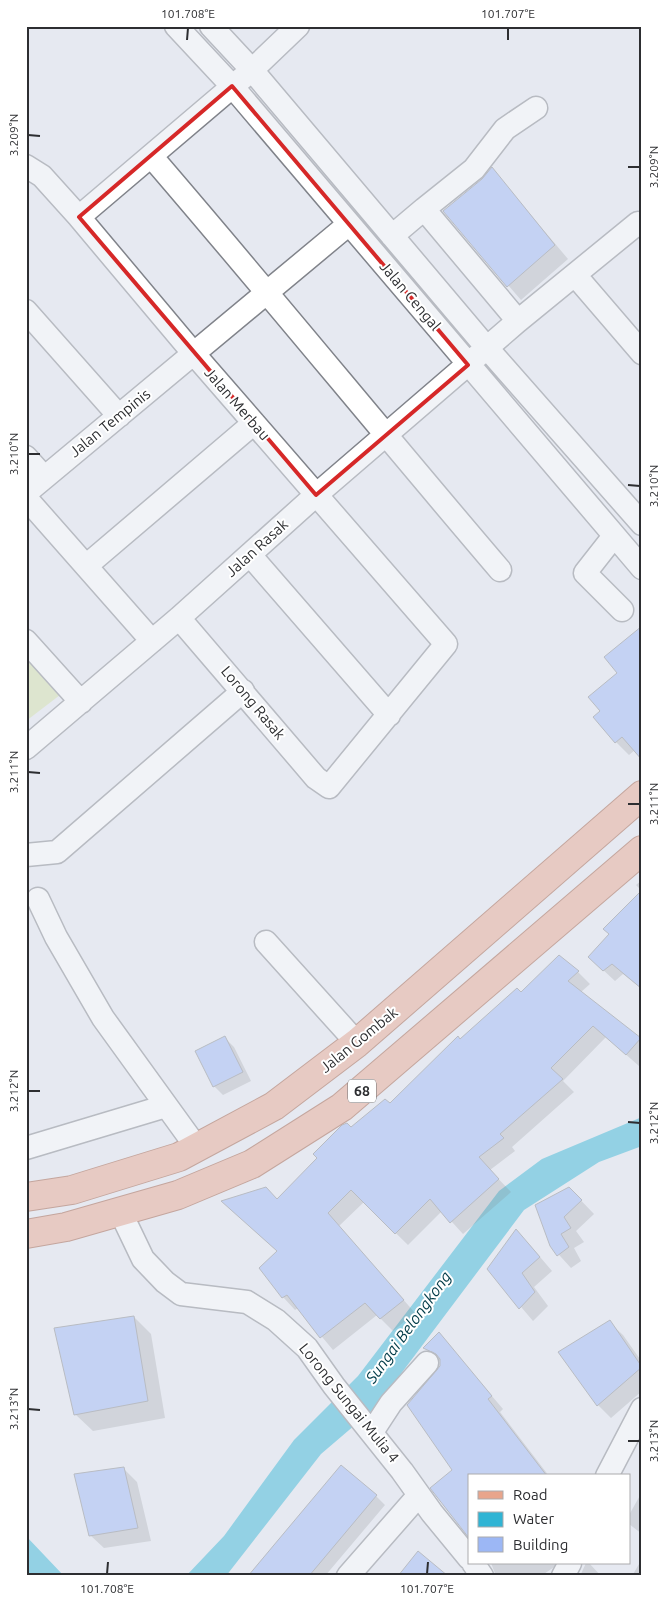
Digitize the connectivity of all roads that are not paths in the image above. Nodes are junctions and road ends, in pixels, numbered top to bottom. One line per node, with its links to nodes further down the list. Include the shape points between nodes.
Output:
1 (176, 26): 5 (street, Jalan Cengal)
2 (211, 26): 4 (street, Jalan Cengal)
3 (298, 26): 4 (street)
4 (252, 70): 5 (street); 13 (street, Jalan Cengal)
5 (232, 86): 7 (street); 11 (street, Jalan Cengal)
6 (536, 108): 9 (street, via 505,129 474,169)
7 (151, 156): 10 (street); 15 (street)
8 (26, 166): 10 (street, Jalan Merbau, via 42,176)
9 (424, 209): 13 (street); 17 (street)
10 (79, 217): 20 (street, Jalan Merbau)
11 (349, 224): 15 (street, Jalan Tempinis); 21 (street, Jalan Cengal)
12 (642, 226): 14 (street, Jalan Rasak, via 638,223)
13 (392, 236): 18 (street, Jalan Cengal)
14 (575, 275): 17 (street, Jalan Rasak); 19 (street)
15 (268, 292): 20 (street, Jalan Tempinis); 24 (street)
16 (26, 311): 22 (street)
17 (518, 321): 18 (street, Jalan Rasak)
18 (487, 348): 21 (street, Jalan Rasak); 30 (street, Jalan Cengal)
19 (642, 353)
20 (194, 354): 22 (street, Jalan Tempinis); 23 (street, Jalan Merbau)
21 (468, 365): 24 (street, Jalan Rasak); 31 (street, Jalan Cengal)
22 (119, 416): 26 (street, Jalan Tempinis)
23 (254, 423): 28 (street, Jalan Merbau); 33 (street)
24 (386, 436): 28 (street, Jalan Rasak); 35 (street)
25 (26, 457): 26 (street)
26 (44, 477): 27 (street, Jalan Tempinis)
27 (26, 493)
28 (316, 495): 32 (street, Jalan Rasak); 42 (street, Jalan Merbau, via 446,644)
29 (26, 498): 33 (street)
30 (642, 524)
31 (614, 536): 34 (street, Jalan Cengal); 36 (street, via 585,573)
32 (250, 554): 37 (street, Jalan Rasak); 42 (street)
33 (86, 566): 39 (street)
34 (642, 568)
35 (500, 570)
36 (622, 610)
37 (179, 618): 39 (street, Jalan Rasak); 40 (street, Lorong Rasak)
38 (26, 641): 41 (street)
39 (152, 641): 41 (street, Jalan Rasak)
40 (243, 691): 42 (street, Lorong Rasak, via 316,778 330,787); 46 (street, via 57,852)
41 (81, 702): 43 (street, Jalan Rasak)
42 (389, 715)
43 (26, 748)
44 (642, 795): 49 (main road, Jalan Gombak)
45 (642, 850): 54 (main road, 68, via 342,1107 252,1164 178,1195)
46 (26, 855)
47 (38, 899): 50 (street, via 56,938 104,1018)
48 (266, 942): 49 (street)
49 (357, 1043): 52 (main road, Jalan Gombak, via 274,1106)
50 (166, 1106): 51 (street); 52 (street)
51 (26, 1148)
52 (196, 1148): 53 (main road, Jalan Gombak, via 179,1157 72,1190)
53 (27, 1192)
54 (120, 1211): 55 (main road, 68, via 66,1227); 58 (street, Lorong Sungai Mulia 4, via 143,1259 165,1282 180,1294 247,1302 276,1320 307,1348)
55 (26, 1234)
56 (427, 1363): 58 (street)
57 (642, 1409): 59 (street)
58 (370, 1429): 60 (street, Lorong Sungai Mulia 4)
59 (608, 1474)
60 (419, 1495): 61 (street, Lorong Sungai Mulia 4); 64 (street)
61 (468, 1557)
62 (474, 1564): 65 (street)
63 (569, 1564): 66 (street)
64 (348, 1576)
65 (482, 1576)
66 (563, 1576)

